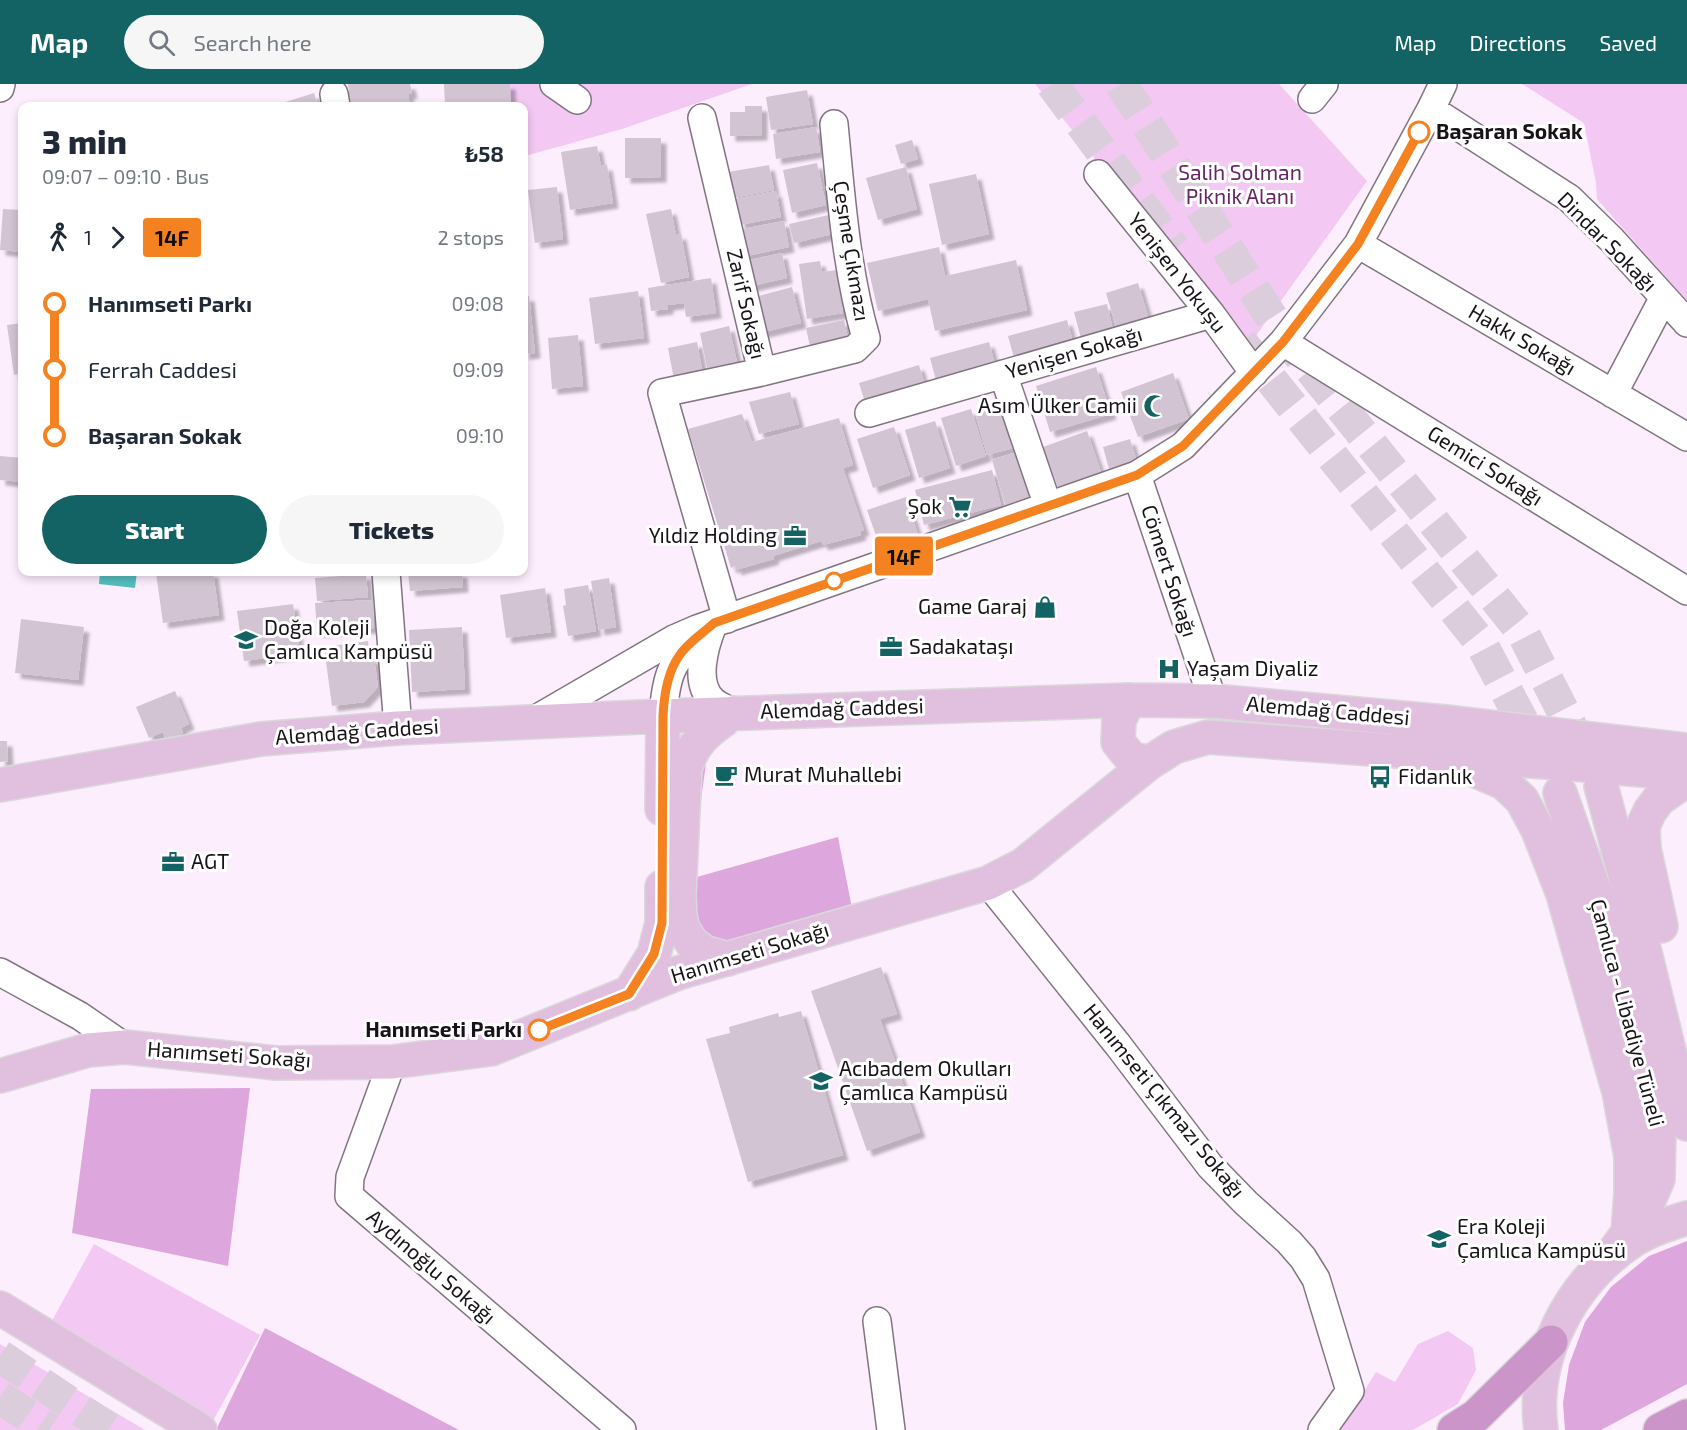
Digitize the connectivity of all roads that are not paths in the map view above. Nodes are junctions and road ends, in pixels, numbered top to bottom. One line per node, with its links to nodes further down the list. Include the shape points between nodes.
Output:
1 (554, 84): 3 (street)
2 (1443, 84): 4 (street)
3 (577, 100)
4 (1431, 109): 8 (street); 9 (street, Dindar Sokağı, via 1569,198)
5 (702, 118): 13 (street, Zarif Sokağı)
6 (834, 124): 13 (street, Çeşme Çıkmazı, via 843,219 866,339 855,349)
7 (1098, 174): 10 (street, Yenişen Yokuşu)
8 (1358, 244): 12 (street); 16 (street, Hakkı Sokağı)
9 (1663, 299): 11 (street, Dindar Sokağı); 16 (street)
10 (1211, 314): 14 (street, Yenişen Yokuşu); 15 (street, Yenişen Sokağı)
11 (1687, 323)
12 (1283, 342): 14 (street); 22 (street, Gemici Sokağı)
13 (762, 372): 23 (street, Zarif Sokağı, via 662,393)
14 (1254, 373): 19 (street, via 1183,446)
15 (1003, 374): 17 (street, Yenişen Sokağı); 20 (street)
16 (1613, 394): 18 (street, Hakkı Sokağı)
17 (868, 413)
18 (1687, 437)
19 (1137, 475): 20 (street); 25 (street, Cömert Sokağı)
20 (1048, 507): 23 (street)
21 (386, 576): 29 (street)
22 (1687, 591)
23 (720, 621): 26 (street, via 705,646 704,683 713,701); 27 (street, via 685,649 674,664 664,695); 28 (street, via 674,639)
24 (1129, 700): 25 (main road, Alemdağ Caddesi); 26 (main road, Alemdağ Caddesi); 32 (main road, via 1119,720 1118,742 1131,758)
25 (1212, 701): 30 (main road, Alemdağ Caddesi, via 1446,722)
26 (733, 713): 27 (main road, Alemdağ Caddesi); 39 (main road, via 705,734 690,752 685,769 679,895 683,929 692,943 704,952)
27 (663, 716): 28 (main road, Alemdağ Caddesi); 41 (main road, via 662,923 654,954)
28 (531, 722): 29 (main road, Alemdağ Caddesi)
29 (398, 728): 35 (main road, Alemdağ Caddesi, via 261,739)
30 (1687, 750)
31 (1437, 753): 32 (main road, Alemdağ Caddesi, via 1208,737 1174,747); 33 (main road, Alemdağ Caddesi); 48 (main road, via 1504,783 1522,800 1538,830 1563,894 1619,1092 1630,1157)
32 (1149, 763): 38 (main road, Hanımseti Sokağı, via 1023,865)
33 (1687, 774)
34 (1687, 783): 42 (main road, via 1659,799 1642,826)
35 (0, 785)
36 (1601, 786): 46 (main road, Çamlıca - Libadiye Tüneli)
37 (1560, 793): 48 (main road, Çamlıca - Libadiye Tüneli, via 1600,906 1659,1132 1658,1179 1645,1209)
38 (988, 882): 39 (main road, Hanımseti Sokağı); 57 (street, Hanımseti Çıkmazı Sokağı, via 1210,1166 1289,1242 1316,1279 1350,1391)
39 (728, 959): 41 (main road, Hanımseti Sokağı)
40 (0, 972): 43 (street, via 80,1016)
41 (629, 994): 44 (main road, Hanımseti Sokağı, via 491,1049)
42 (1687, 1045)
43 (125, 1047): 44 (main road, Hanımseti Sokağı, via 276,1063); 45 (main road, Hanımseti Sokağı, via 88,1050)
44 (392, 1062): 55 (street, Aydınoğlu Sokağı, via 350,1177 349,1196)
45 (0, 1076)
46 (1687, 1124)
47 (1687, 1218): 49 (main road, via 1634,1240)
48 (1628, 1232): 49 (main road, Çamlıca - Libadiye Tüneli)
49 (1608, 1260): 52 (main road, via 1566,1310)
50 (0, 1308): 54 (main road)
51 (877, 1321): 56 (street)
52 (1551, 1342): 58 (highway, via 1476,1416); 59 (main road, via 1541,1380)
53 (1687, 1416): 60 (highway)
54 (200, 1430)
55 (622, 1430)
56 (891, 1430)
57 (1322, 1430)
58 (1454, 1430)
59 (1541, 1430)
60 (1660, 1430)

